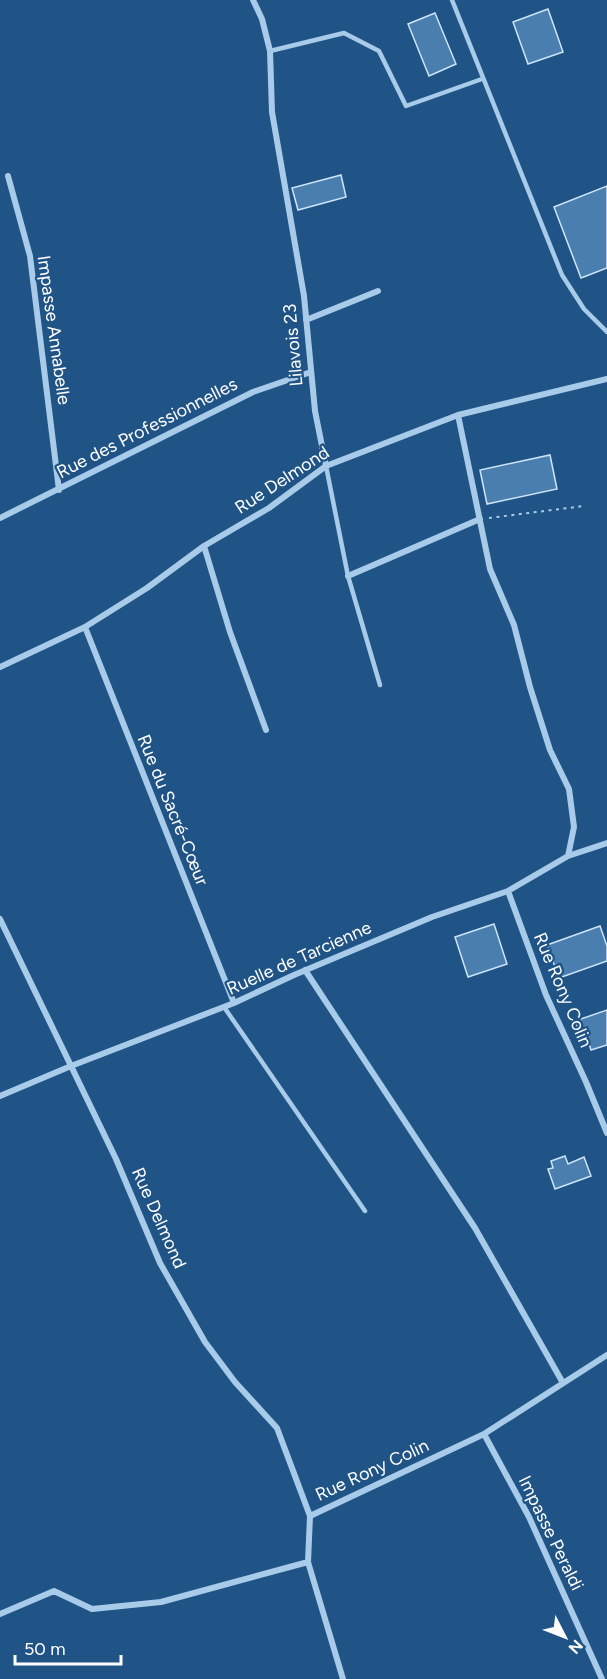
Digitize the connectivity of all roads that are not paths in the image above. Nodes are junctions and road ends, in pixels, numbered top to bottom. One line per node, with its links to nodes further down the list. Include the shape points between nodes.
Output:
1 (253, 0): 3 (street, Lilavois 23)
2 (452, 0): 4 (lane)
3 (270, 51): 4 (lane, via 344,33 379,51 406,106); 7 (street, Lilavois 23, via 272,112)
4 (482, 79): 8 (lane, via 562,275 584,309)
5 (8, 176): 13 (street, Impasse Annabelle, via 30,256)
6 (378, 291): 7 (street)
7 (306, 320): 9 (street, Lilavois 23)
8 (607, 332)
9 (311, 372): 12 (street, Lilavois 23); 13 (street, Rue des Professionnelles, via 253,392)
10 (607, 379): 11 (street, Rue Delmond)
11 (458, 415): 12 (street, Rue Delmond); 15 (street)
12 (326, 466): 16 (street, Rue Delmond, via 269,508); 17 (lane, Lilavois 23)
13 (59, 490): 14 (street, Rue des Professionnelles)
14 (0, 518)
15 (480, 519): 17 (street); 23 (street, via 490,569 514,625 550,750 569,789 574,827)
16 (204, 546): 18 (street, Rue Delmond); 21 (street)
17 (348, 576): 20 (lane, Lilavois 23)
18 (85, 627): 19 (street, Rue Delmond); 27 (street, Rue du Sacré-Cœur)
19 (0, 667)
20 (380, 685)
21 (266, 730)
22 (607, 843): 23 (street, Ruelle de Tarcienne)
23 (568, 856): 24 (street, Ruelle de Tarcienne)
24 (508, 891): 26 (street, Ruelle de Tarcienne, via 432,917); 31 (street, Rue Rony Colin, via 546,995)
25 (0, 919): 29 (street, Rue Delmond)
26 (305, 970): 27 (street, Ruelle de Tarcienne); 34 (street, via 475,1228)
27 (234, 1003): 28 (street, Ruelle de Tarcienne)
28 (224, 1007): 29 (street, Ruelle de Tarcienne); 32 (lane)
29 (71, 1066): 30 (street, Ruelle de Tarcienne); 36 (street, Rue Delmond, via 160,1263 205,1342 277,1428)
30 (0, 1096)
31 (607, 1133)
32 (365, 1212)
33 (607, 1355): 34 (street, Rue Rony Colin)
34 (563, 1383): 35 (street, Rue Rony Colin)
35 (484, 1434): 36 (street, Rue Rony Colin); 40 (street, Impasse Peraldi, via 529,1517)
36 (310, 1516): 37 (street, Rue Rony Colin)
37 (308, 1562): 38 (street, via 161,1602 92,1609 54,1591); 39 (street, Rue Rony Colin)
38 (0, 1614)
39 (343, 1679)
40 (602, 1679)

